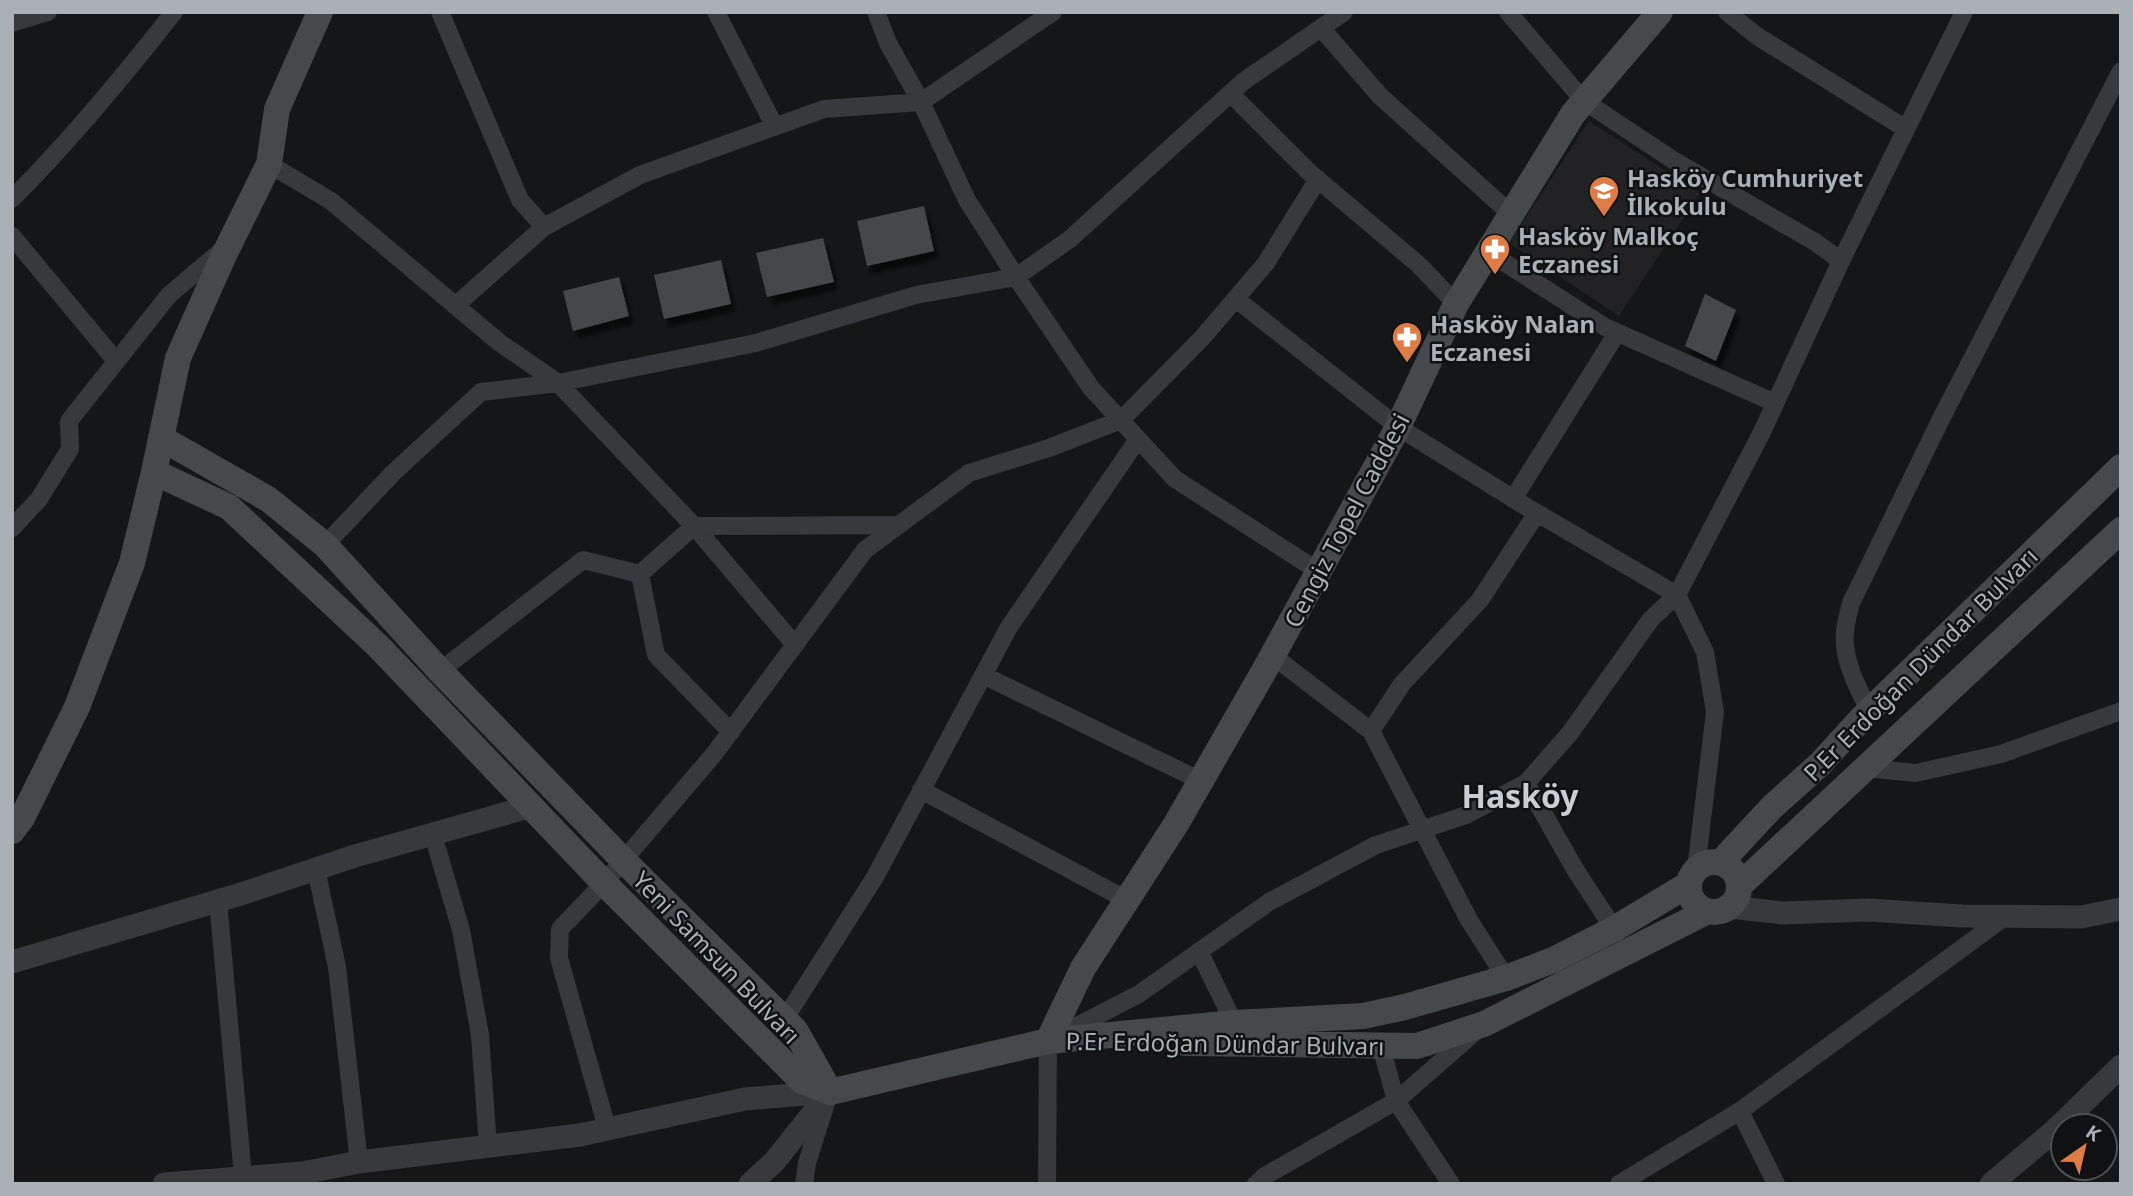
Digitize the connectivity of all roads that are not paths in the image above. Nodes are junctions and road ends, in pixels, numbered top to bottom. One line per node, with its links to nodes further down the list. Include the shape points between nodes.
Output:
1 (48, 12): 13 (street)
2 (174, 12): 23 (street, via 53,158)
3 (320, 12): 21 (main road, via 277,109)
4 (440, 12): 25 (street, via 520,200)
5 (716, 12): 19 (street)
6 (876, 12): 18 (street)
7 (1053, 12): 18 (street)
8 (1345, 12): 14 (street)
9 (1508, 12): 17 (street)
10 (1727, 12): 20 (street, via 1757,36)
11 (1964, 12): 20 (street)
12 (1653, 15): 17 (main road, Cengiz Topel Caddesi)
13 (12, 23)
14 (1321, 29): 16 (street); 24 (street, via 1380,96)
15 (2121, 71): 58 (street, via 1851,603 1844,632 1848,657)
16 (1230, 93): 22 (street); 30 (street, via 1070,239)
17 (1584, 101): 24 (main road, Cengiz Topel Caddesi); 29 (street)
18 (921, 102): 19 (street, via 824,109); 30 (street, via 967,200)
19 (775, 127): 25 (street, via 640,175)
20 (1906, 130): 29 (street)
21 (269, 164): 27 (main road); 33 (street, via 331,201)
22 (1318, 179): 31 (street, via 1266,263); 32 (street, via 1419,265)
23 (12, 199)
24 (1511, 214): 28 (main road, Cengiz Topel Caddesi)
25 (544, 227): 33 (street)
26 (12, 236): 35 (street)
27 (229, 244): 35 (street, via 169,295); 40 (main road, via 178,358)
28 (1488, 251): 32 (main road, Cengiz Topel Caddesi); 34 (street)
29 (1841, 261): 37 (street)
30 (1016, 277): 36 (street, via 916,295 756,342); 38 (street, via 1091,388)
31 (1236, 299): 38 (street); 39 (street)
32 (1456, 304): 39 (main road, Cengiz Topel Caddesi)
33 (455, 306): 36 (street)
34 (1617, 333): 37 (street); 44 (street)
35 (116, 361): 48 (street, via 69,421 70,449 39,499)
36 (558, 383): 47 (street); 50 (street, via 481,391)
37 (1775, 403): 53 (street)
38 (1121, 420): 41 (street); 46 (street, via 969,473)
39 (1398, 427): 44 (street); 51 (main road, Cengiz Topel Caddesi)
40 (161, 438): 43 (main road); 50 (main road, Yeni Samsun Bulvarı, via 268,499)
41 (1138, 439): 51 (street, via 1175,479); 57 (street, via 1009,627)
42 (2121, 467): 58 (main road, P.Er Erdoğan Dündar Bulvarı)
43 (154, 472): 66 (main road, Yeni Samsun Bulvarı, via 229,506 378,646); 68 (main road, via 132,563 77,707)
44 (1513, 499): 45 (street)
45 (1537, 513): 53 (street); 60 (street, via 1480,600 1402,684)
46 (899, 525): 47 (street); 54 (street, via 865,550)
47 (694, 526): 52 (street); 54 (street)
48 (12, 528)
49 (2121, 530): 62 (main road, P.Er Erdoğan Dündar Bulvarı)
50 (325, 545): 56 (main road, Yeni Samsun Bulvarı)
51 (1318, 572): 55 (main road, Cengiz Topel Caddesi)
52 (640, 574): 56 (street, via 583,560); 61 (street, via 656,655)
53 (1677, 595): 64 (street, via 1651,619 1570,733); 72 (street, via 1705,652 1715,712 1701,826)
54 (795, 645): 61 (street)
55 (1273, 656): 60 (street); 63 (main road, Cengiz Topel Caddesi)
56 (440, 671): 70 (main road, Yeni Samsun Bulvarı)
57 (983, 675): 63 (street); 65 (street)
58 (1869, 710): 72 (main road, P.Er Erdoğan Dündar Bulvarı, via 1820,764)
59 (2121, 711): 62 (street, via 1989,757 1916,773)
60 (1371, 731): 67 (street)
61 (731, 732): 70 (street)
62 (1864, 768): 75 (main road, P.Er Erdoğan Dündar Bulvarı)
63 (1201, 781): 74 (main road, Cengiz Topel Caddesi)
64 (1526, 783): 67 (street, via 1466,816); 79 (street)
65 (922, 790): 74 (street); 83 (street, via 875,877)
66 (532, 806): 69 (street); 73 (main road, Yeni Samsun Bulvarı)
67 (1422, 830): 80 (street, via 1376,845 1269,902); 82 (street, via 1469,920)
68 (12, 831)
69 (433, 835): 71 (street); 93 (street, via 464,943 480,1035)
70 (622, 860): 73 (street); 83 (main road, Yeni Samsun Bulvarı)
71 (316, 869): 76 (street); 94 (street, via 337,967)
72 (1702, 872): 75 (main road, via 1734,871); 75 (main road, via 1693,901); 79 (main road, P.Er Erdoğan Dündar Bulvarı)
73 (604, 883): 89 (main road, Yeni Samsun Bulvarı, via 802,1081); 92 (street, via 560,929 559,958)
74 (1127, 900): 86 (main road, Cengiz Topel Caddesi, via 1083,968)
75 (1729, 900): 78 (street, via 1782,913 1868,909); 85 (main road, P.Er Erdoğan Dündar Bulvarı)
76 (218, 901): 81 (street); 95 (street)
77 (2121, 909): 78 (street, via 2081,916)
78 (2006, 916): 91 (street)
79 (1614, 929): 82 (main road, P.Er Erdoğan Dündar Bulvarı)
80 (1199, 951): 84 (street); 86 (street, via 1139,994)
81 (12, 962)
82 (1506, 978): 84 (main road, P.Er Erdoğan Dündar Bulvarı, via 1363,1016)
83 (784, 1020): 89 (main road, Yeni Samsun Bulvarı, via 795,1030)
84 (1234, 1023): 86 (main road, P.Er Erdoğan Dündar Bulvarı)
85 (1484, 1024): 87 (main road, P.Er Erdoğan Dündar Bulvarı, via 1417,1046); 90 (street)
86 (1048, 1041): 87 (main road, P.Er Erdoğan Dündar Bulvarı); 89 (main road); 101 (street)
87 (1381, 1046): 90 (street)
88 (2121, 1066): 105 (street)
89 (830, 1092): 92 (street, via 745,1099); 99 (street, via 774,1162); 100 (street)
90 (1396, 1101): 97 (street); 102 (street)
91 (1740, 1111): 103 (street); 104 (street)
92 (607, 1129): 93 (street)
93 (488, 1147): 94 (street)
94 (359, 1162): 95 (street, via 302,1173)
95 (243, 1176): 96 (street)
96 (212, 1181): 98 (street)
97 (1264, 1181)
98 (164, 1184)
99 (750, 1184)
100 (804, 1184)
101 (1047, 1184)
102 (1451, 1184)
103 (1619, 1184)
104 (1776, 1184)
105 (1991, 1184)

